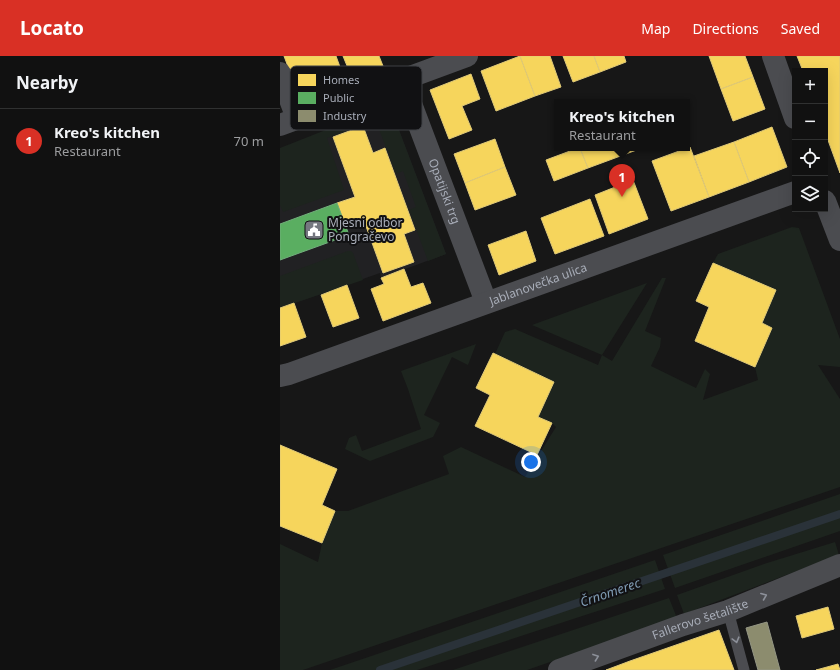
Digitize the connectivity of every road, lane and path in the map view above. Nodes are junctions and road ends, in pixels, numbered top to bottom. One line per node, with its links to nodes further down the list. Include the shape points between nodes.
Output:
1 (467, 56): 4 (street)
2 (773, 56): 5 (street)
3 (280, 73): 6 (street)
4 (422, 73)
5 (792, 110)
6 (289, 122)
7 (421, 130): 11 (street, Opatijski trg)
8 (792, 193): 11 (street, Jablanovečka ulica)
9 (828, 209): 10 (street)
10 (840, 240)
11 (486, 302): 12 (street, Jablanovečka ulica)
12 (280, 376)
13 (840, 568): 14 (street, Fallerovo šetalište, one-way to 13)
14 (728, 611): 15 (street, Fallerovo šetalište, one-way to 14); 16 (lane, one-way to 16)
15 (559, 670)
16 (744, 670)

